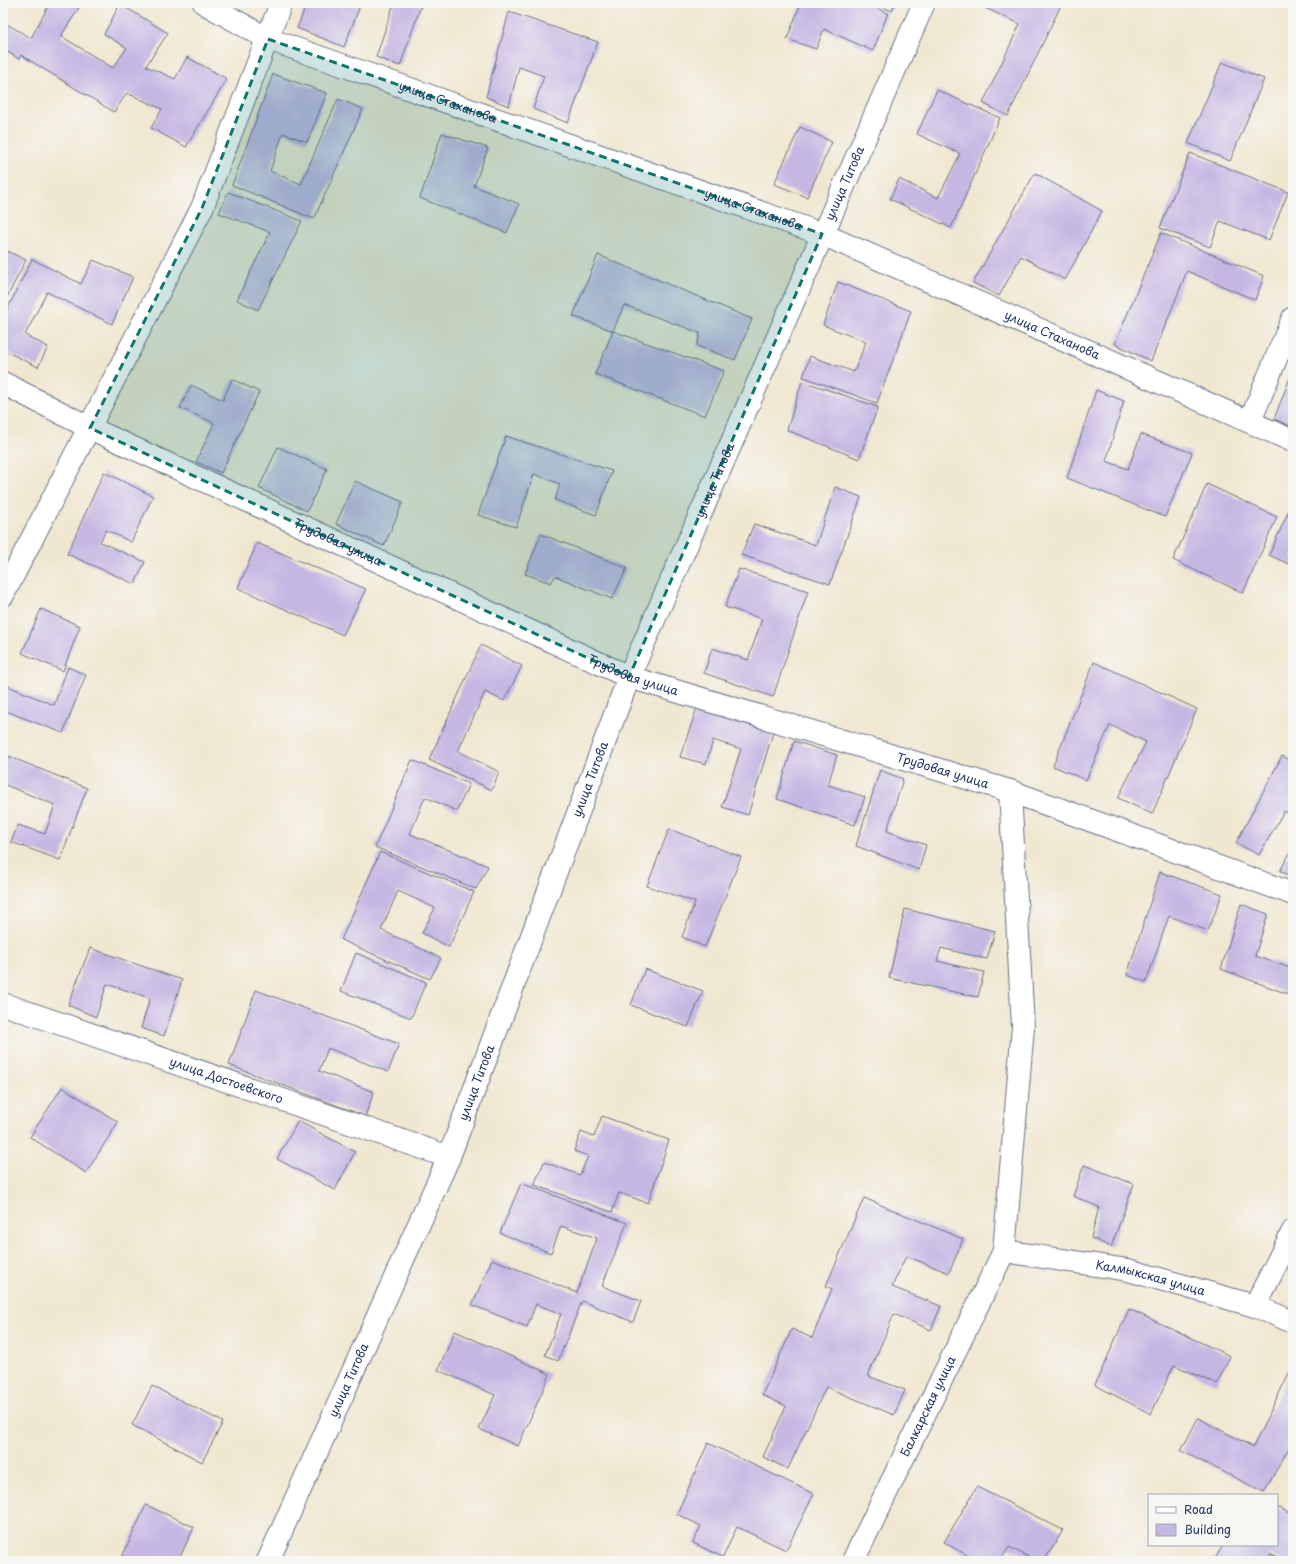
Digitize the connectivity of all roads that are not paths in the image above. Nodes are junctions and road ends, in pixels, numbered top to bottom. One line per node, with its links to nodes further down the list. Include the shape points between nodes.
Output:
1 (204, 3): 4 (street, улица Стаханова)
2 (282, 3): 4 (street)
3 (924, 3): 5 (street, улица Титова)
4 (268, 40): 5 (street, улица Стаханова); 9 (street, via 202,208)
5 (822, 234): 8 (street, улица Стаханова); 12 (street, улица Титова)
6 (1293, 318): 8 (street)
7 (3, 384): 9 (street, Трудовая улица)
8 (1250, 421): 10 (street, улица Стаханова)
9 (90, 428): 11 (street); 12 (street, Трудовая улица)
10 (1293, 441)
11 (3, 595)
12 (629, 677): 13 (street, Трудовая улица); 16 (street, улица Титова)
13 (1010, 791): 14 (street, Трудовая улица); 18 (street, via 1023,1027)
14 (1293, 894)
15 (3, 1004): 16 (street, улица Достоевского)
16 (449, 1157): 21 (street, улица Титова)
17 (1293, 1231): 19 (street)
18 (1004, 1251): 19 (street, Калмыкская улица, via 1128,1270); 22 (street, Балкарская улица)
19 (1255, 1306): 20 (street, Калмыкская улица)
20 (1293, 1322)
21 (268, 1561)
22 (853, 1561)

